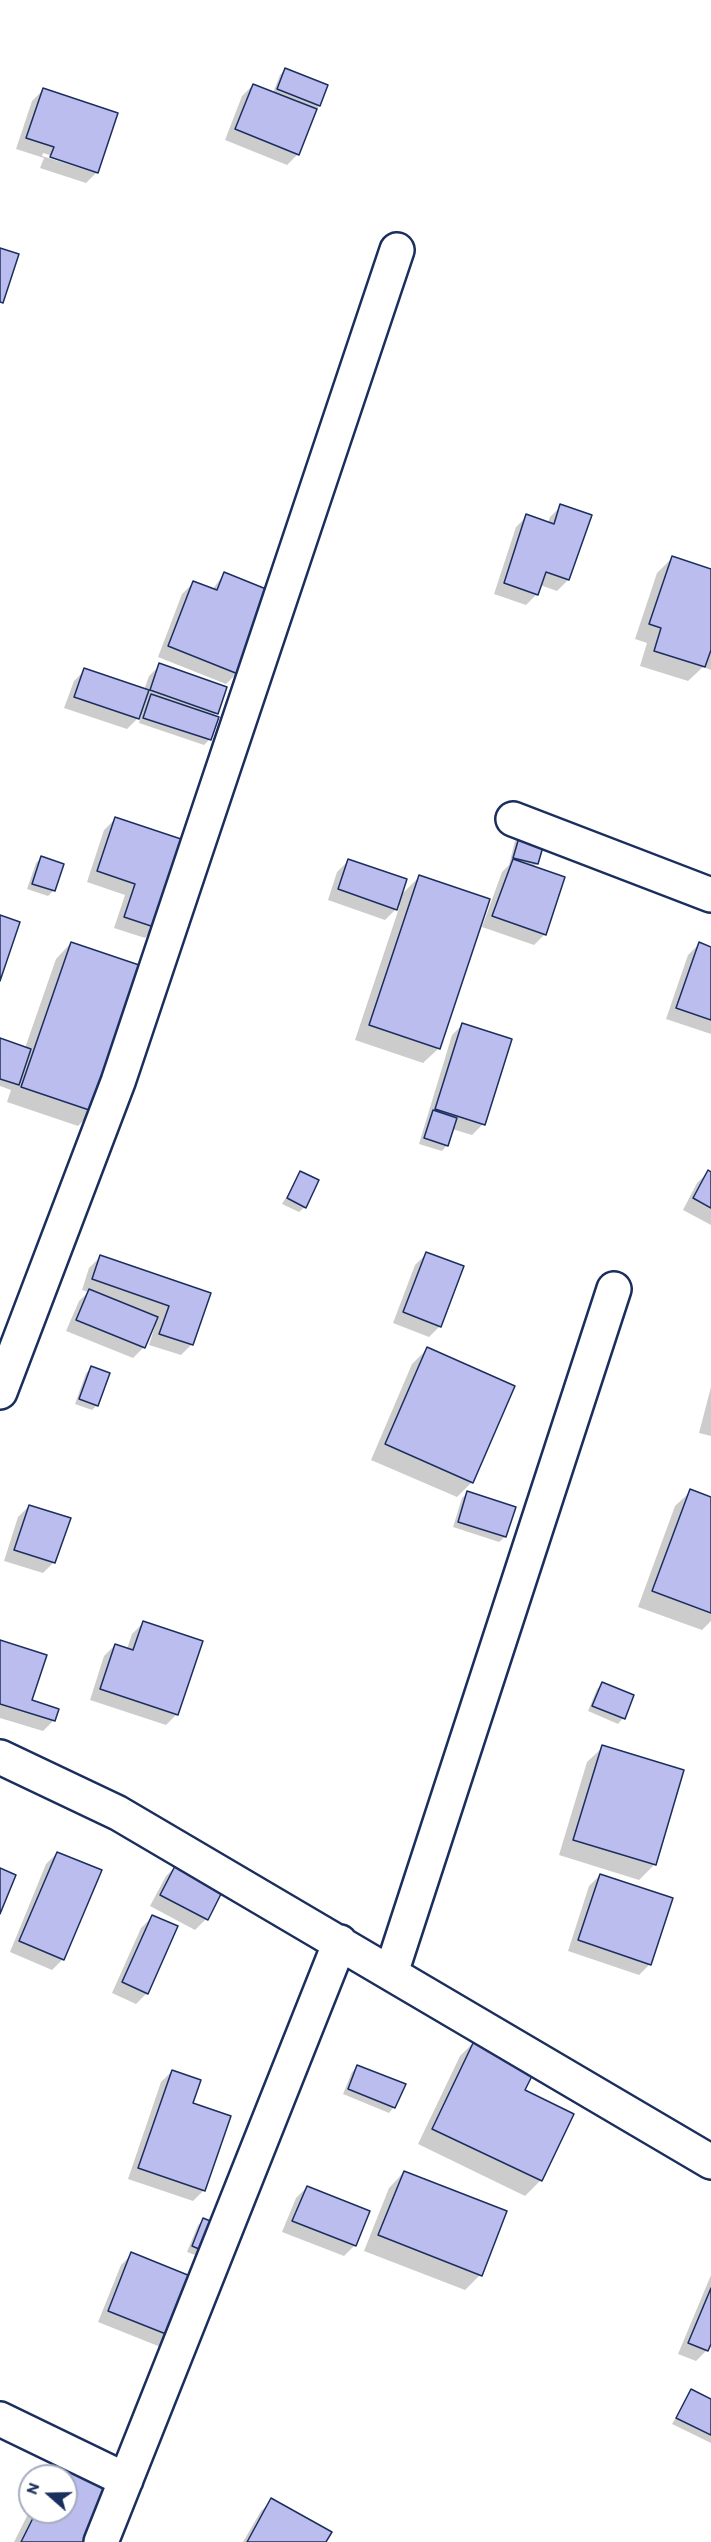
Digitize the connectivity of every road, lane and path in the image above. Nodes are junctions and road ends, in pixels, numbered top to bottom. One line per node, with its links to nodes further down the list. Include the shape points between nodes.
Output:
1 (398, 250): 5 (street, via 118,1082)
2 (513, 819): 3 (street)
3 (711, 895)
4 (614, 1289): 8 (street)
5 (0, 1392)
6 (0, 1757): 7 (street, via 118,1813)
7 (340, 1942): 8 (street); 11 (street)
8 (391, 1973): 9 (street)
9 (711, 2162)
10 (0, 2419): 11 (street)
11 (126, 2480): 12 (street)
12 (101, 2542)

